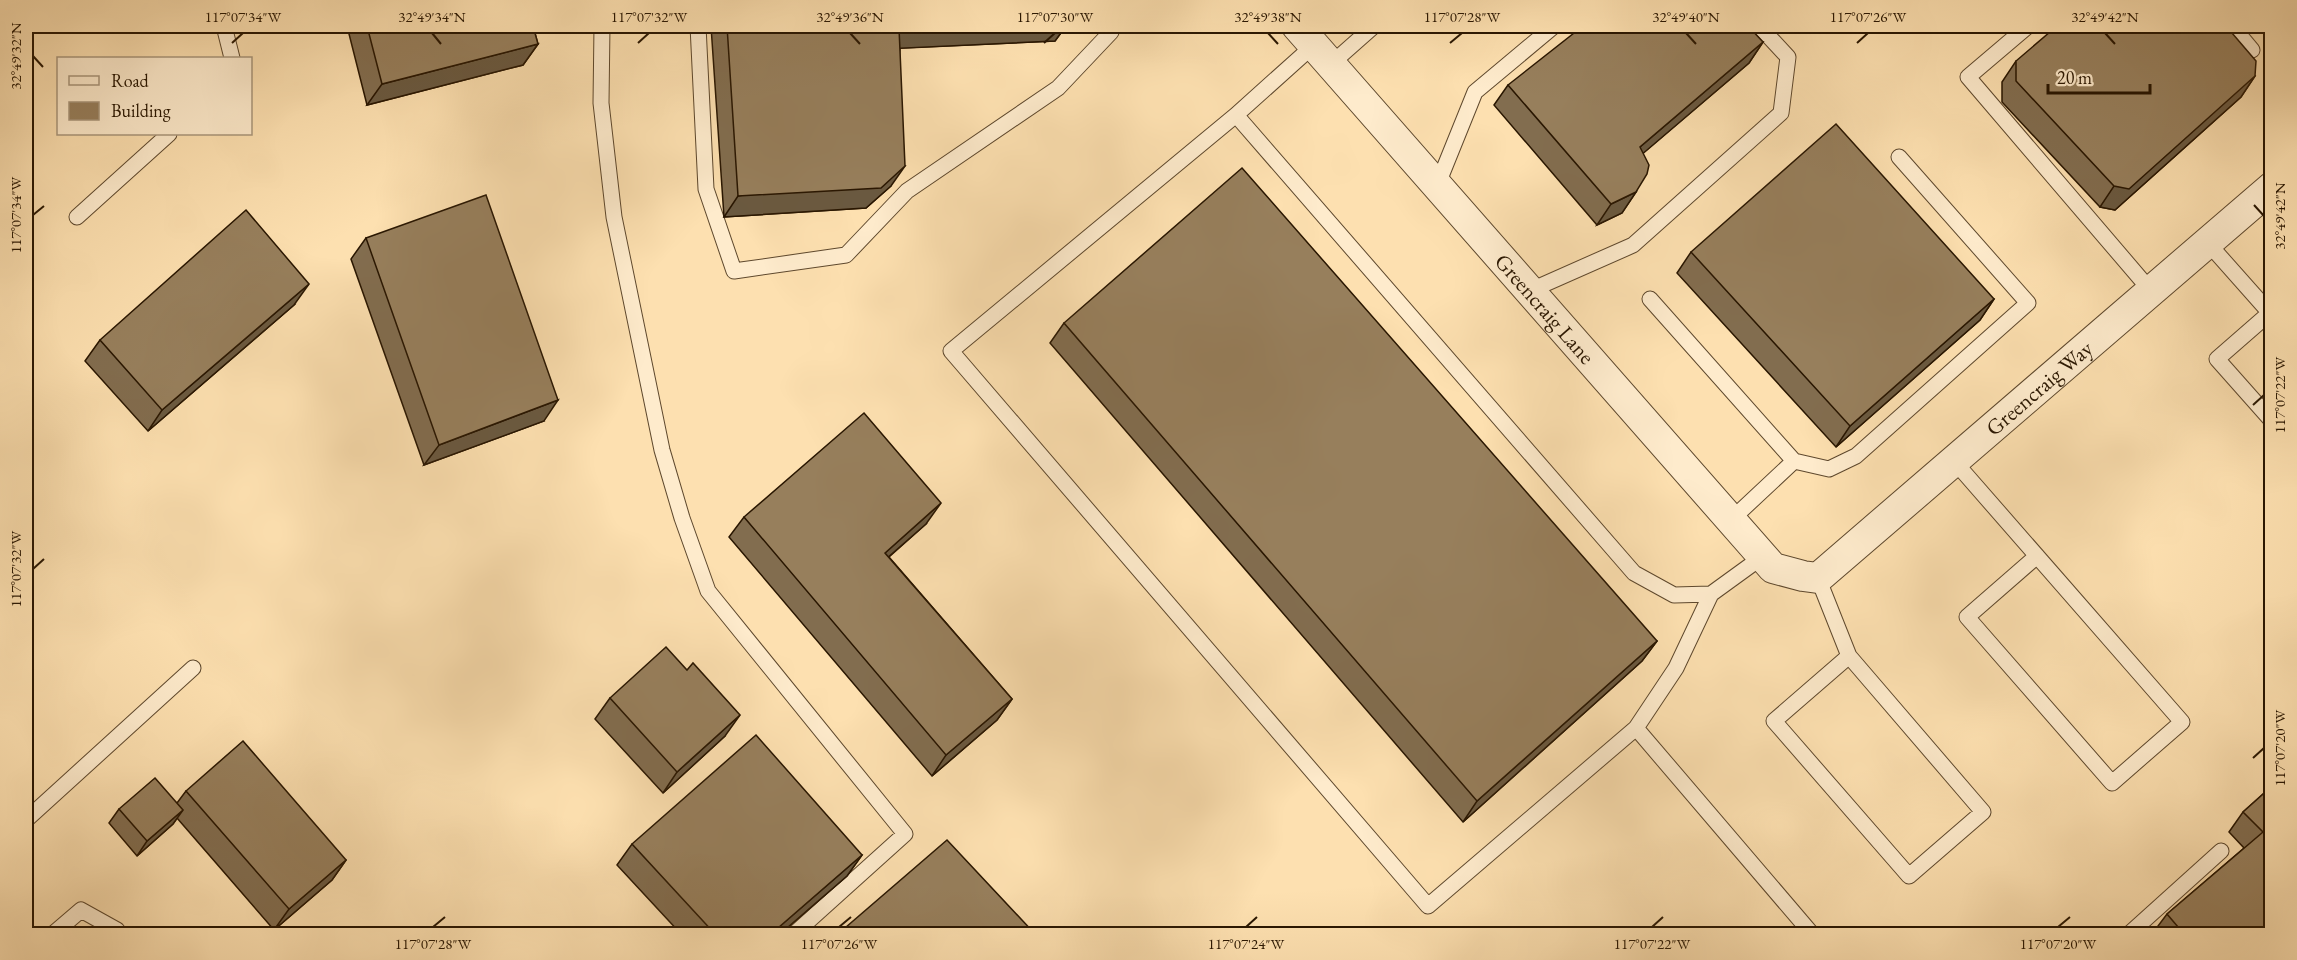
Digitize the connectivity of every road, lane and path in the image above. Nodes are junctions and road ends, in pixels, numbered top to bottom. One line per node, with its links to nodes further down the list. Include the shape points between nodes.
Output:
1 (224, 26): 12 (lane)
2 (602, 26): 39 (lane, via 601,103 614,217 662,450 708,591 905,834)
3 (698, 26): 4 (lane, via 706,189 734,271 846,255 907,191 1058,88 1111,32)
4 (1110, 26)
5 (1374, 26): 10 (lane)
6 (1554, 26): 16 (lane, via 1475,92)
7 (1759, 26): 20 (lane, via 1788,57 1781,113 1633,244)
8 (2028, 26): 21 (lane, via 1968,77)
9 (2232, 26): 11 (lane)
10 (1314, 45): 13 (lane); 16 (street, Greencraig Lane)
11 (2252, 50)
12 (232, 57)
13 (1236, 115): 31 (lane, via 1634,573 1674,595); 34 (lane, via 951,351 1428,906)
14 (168, 135): 18 (lane)
15 (1899, 158): 25 (lane, via 2028,303 1856,456 1829,469)
16 (1437, 186): 20 (street, Greencraig Lane)
17 (2271, 187): 19 (street, Greencraig Way)
18 (77, 217)
19 (2207, 243): 21 (street, Greencraig Way); 23 (lane)
20 (1529, 291): 27 (street, Greencraig Lane)
21 (2151, 291): 26 (street, Greencraig Way)
22 (1650, 299): 25 (lane)
23 (2271, 312): 24 (lane, via 2217,359)
24 (2271, 421)
25 (1794, 461): 27 (lane)
26 (1954, 461): 28 (lane); 30 (street, Greencraig Way)
27 (1731, 520): 29 (street, Greencraig Lane)
28 (2037, 556): 28 (lane, via 2182,722 2112,783 1967,617)
29 (1762, 557): 30 (street, Greencraig Lane, via 1773,568); 31 (lane)
30 (1811, 577): 32 (lane)
31 (1712, 594): 34 (lane, via 1676,668)
32 (1849, 656): 32 (lane, via 1983,812 1908,876 1774,721)
33 (193, 668): 35 (lane)
34 (1636, 728): 40 (lane)
35 (26, 820)
36 (2221, 851): 41 (lane)
37 (53, 934): 38 (lane, via 81,910)
38 (120, 934)
39 (794, 934)
40 (1812, 934)
41 (2128, 934)

